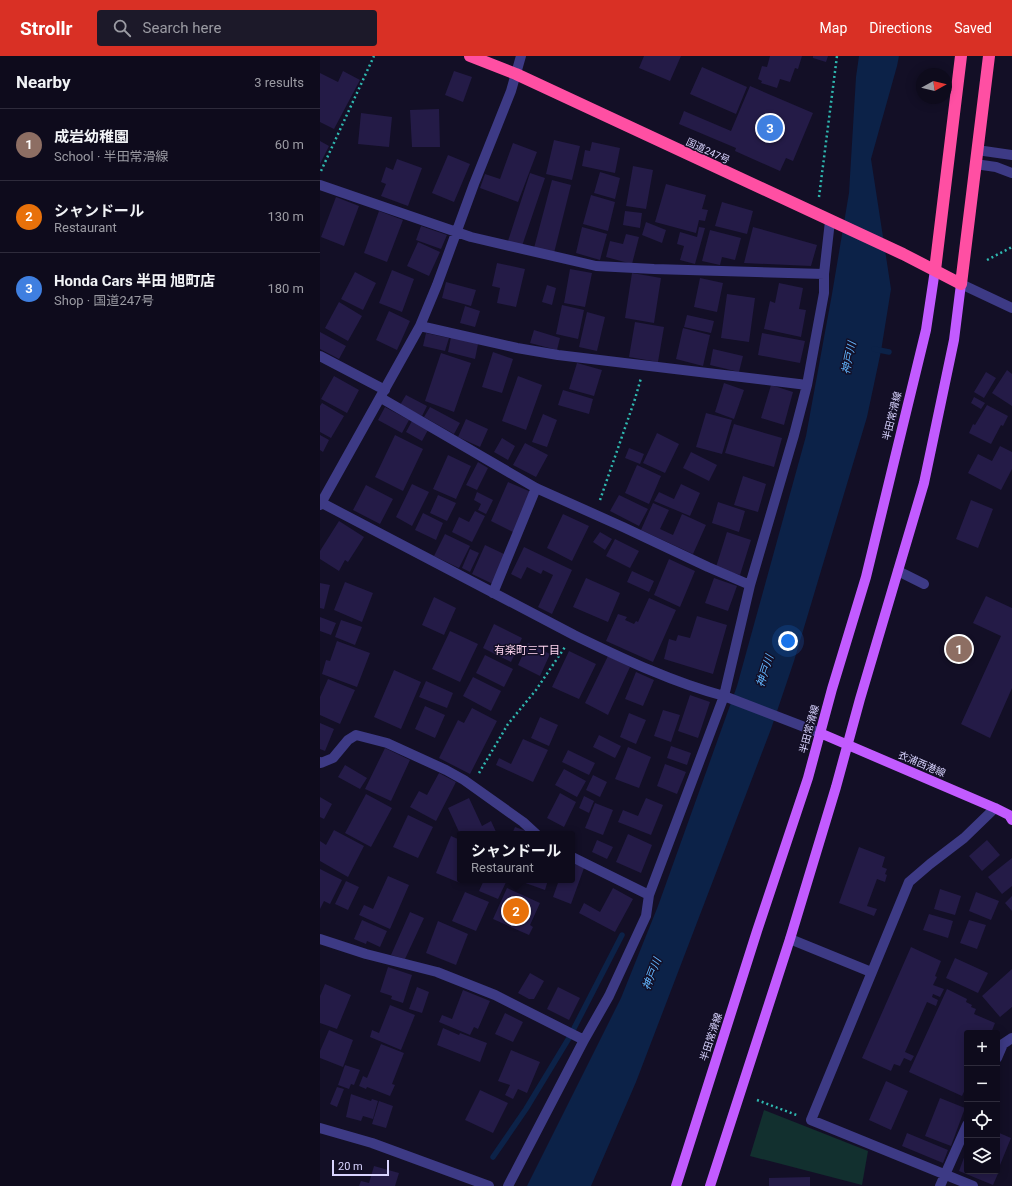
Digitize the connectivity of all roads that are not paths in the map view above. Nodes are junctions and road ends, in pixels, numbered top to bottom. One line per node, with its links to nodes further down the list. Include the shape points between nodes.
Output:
1 (470, 56): 5 (highway, 国道247号)
2 (521, 56): 5 (street)
3 (962, 56): 13 (highway)
4 (989, 56): 6 (highway)
5 (516, 74): 11 (highway, 国道247号); 12 (street)
6 (977, 150): 7 (street); 8 (highway)
7 (1012, 155)
8 (975, 164): 9 (street); 15 (highway)
9 (1012, 172)
10 (320, 186): 12 (street)
11 (830, 221): 13 (highway, 国道247号); 14 (street)
12 (457, 233): 14 (street, via 596,266); 17 (street)
13 (935, 270): 15 (highway, 国道247号); 28 (main road, 半田常滑線, via 926,330 866,577)
14 (824, 274): 19 (street, via 824,293)
15 (961, 284): 16 (street); 23 (main road, via 954,340 924,482)
16 (1012, 308)
17 (420, 326): 19 (street, via 558,355); 20 (street)
18 (320, 356): 20 (street)
19 (807, 385): 25 (street)
20 (383, 394): 21 (street); 22 (street)
21 (536, 488): 25 (street); 26 (street)
22 (320, 503): 26 (street)
23 (898, 571): 24 (street); 29 (main road)
24 (924, 584)
25 (750, 585): 27 (street)
26 (493, 593): 27 (street, via 649,670)
27 (724, 696): 28 (street); 35 (street)
28 (820, 733): 29 (main road, 衣浦西港線); 47 (main road, 半田常滑線, via 808,778)
29 (848, 745): 31 (main road, 衣浦西港線); 37 (main road)
30 (320, 762): 33 (street, via 333,758 348,740 356,735 387,743 464,780)
31 (995, 808): 32 (main road, 衣浦西港線); 38 (street, via 964,838 909,882)
32 (1011, 815)
33 (533, 831)
34 (575, 858): 35 (street)
35 (649, 895): 39 (street, via 646,916 609,996)
36 (320, 939): 39 (street, via 437,972 495,995)
37 (790, 939): 38 (street); 48 (main road)
38 (871, 972): 44 (street, via 810,1120)
39 (575, 1036): 46 (street)
40 (1012, 1038): 41 (street, via 1003,1044)
41 (1000, 1051)
42 (320, 1128): 45 (street, via 372,1143)
43 (964, 1132): 44 (street)
44 (945, 1174): 49 (street); 50 (street)
45 (489, 1186)
46 (508, 1186)
47 (676, 1186)
48 (710, 1186)
49 (940, 1186)
50 (973, 1186)

